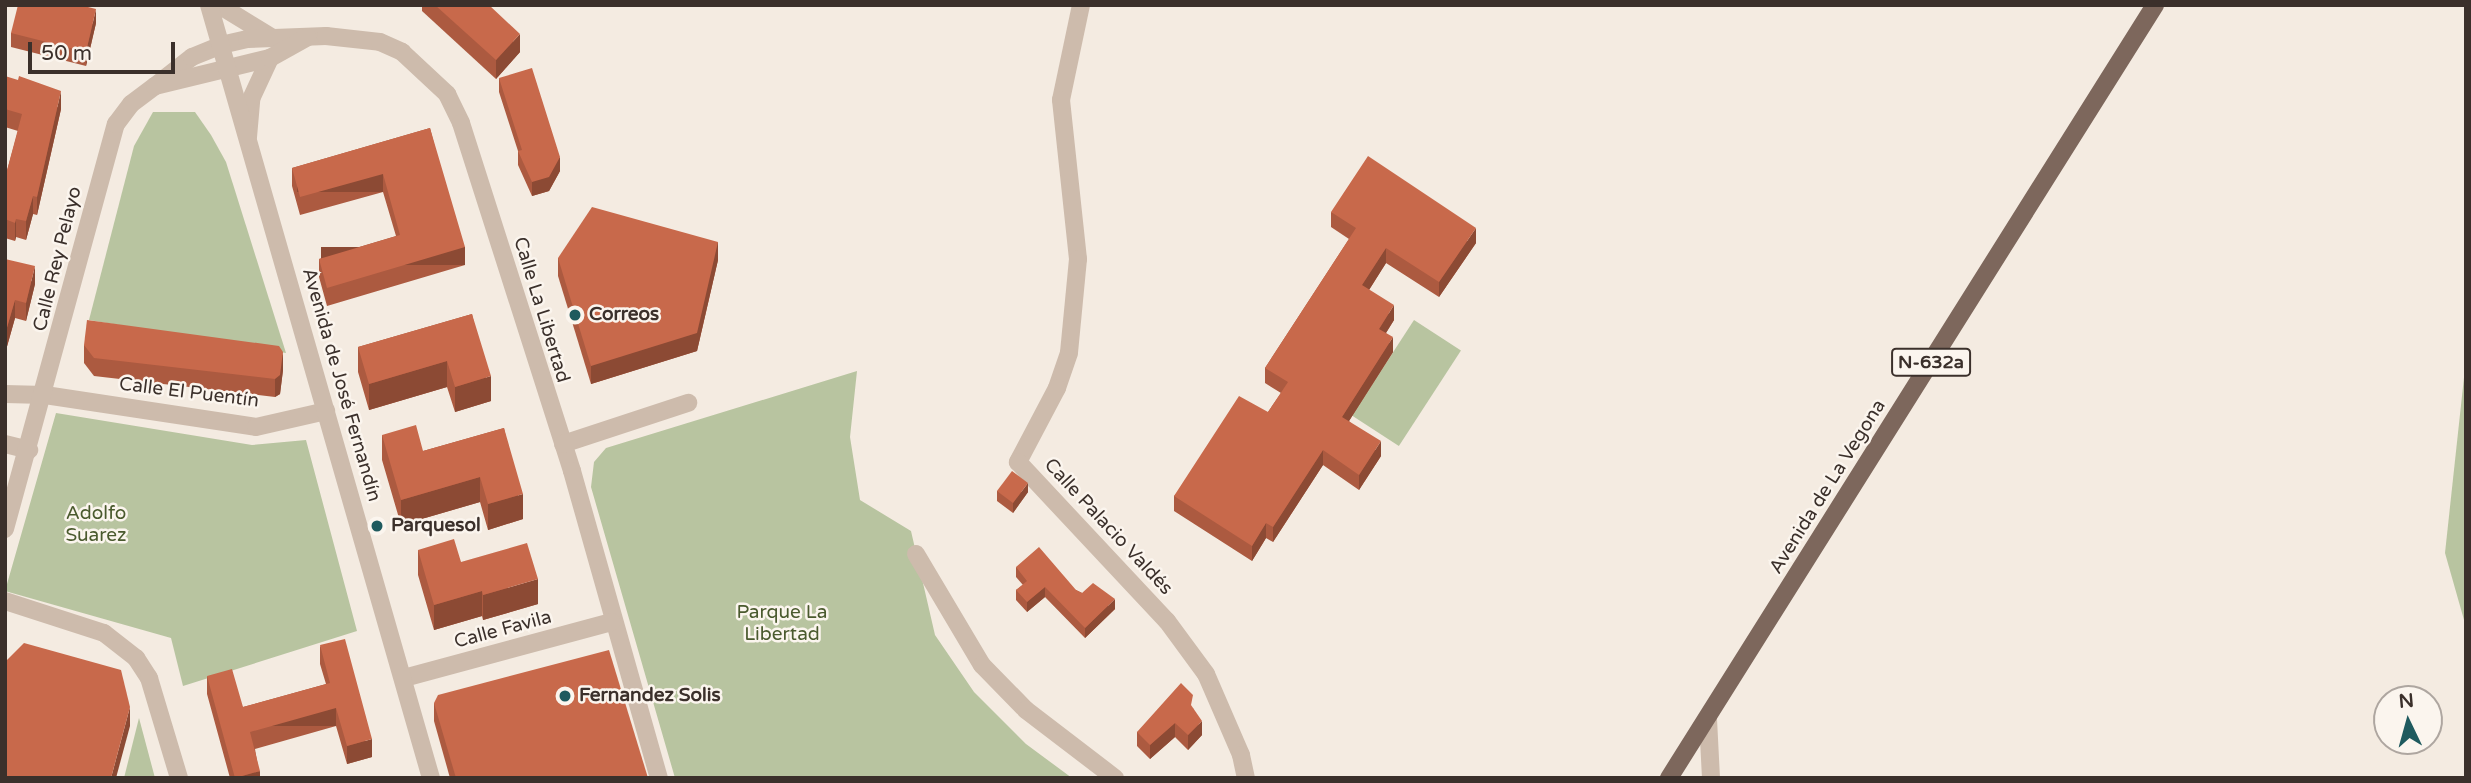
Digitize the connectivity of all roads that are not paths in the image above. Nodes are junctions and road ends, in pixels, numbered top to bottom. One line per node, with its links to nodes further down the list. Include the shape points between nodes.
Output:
1 (209, 5): 7 (street, Avenida de José Fernandín)
2 (219, 5): 6 (street)
3 (1081, 5): 29 (street, Calle Palacio Valdés, via 1062,100 1078,259 1069,353 1057,388 1018,462 1167,621 1213,685)
4 (2155, 5): 24 (main road, Avenida de La Vegona / N-632a)
5 (309, 36): 6 (street, Calle La Libertad); 8 (street, Calle Rey Pelayo); 17 (street, Calle La Libertad, via 380,42 431,75 447,94 461,123)
6 (271, 37): 7 (street, Calle La Libertad)
7 (221, 45): 9 (street, Avenida de José Fernandín); 10 (street, Calle La Libertad, via 192,57)
8 (270, 58): 9 (street, Calle Rey Pelayo); 11 (street, via 251,99)
9 (228, 70): 10 (street, Calle Rey Pelayo); 11 (street, Avenida de José Fernandín)
10 (155, 86): 13 (street, Calle Rey Pelayo, via 131,104 116,124)
11 (248, 141): 15 (street, Avenida de José Fernandín)
12 (5, 394): 13 (street, Calle El Puentín)
13 (45, 395): 15 (street, Calle El Puentín, via 256,426); 18 (street, Calle Rey Pelayo)
14 (688, 403): 17 (street)
15 (326, 411): 23 (street, Avenida de José Fernandín)
16 (5, 444): 18 (street)
17 (562, 444): 22 (street, Calle La Libertad)
18 (29, 450): 19 (street, Calle Rey Pelayo)
19 (5, 529)
20 (916, 554): 28 (street, via 982,665 1026,709)
21 (5, 601): 25 (street, via 104,633 136,658 149,678)
22 (612, 622): 23 (street, Calle Favila); 27 (street, Calle La Libertad)
23 (404, 678): 26 (street, Avenida de José Fernandín)
24 (1708, 719): 30 (main road, Avenida de La Vegona / N-632a); 31 (street)
25 (179, 778)
26 (431, 778)
27 (659, 778)
28 (1115, 778)
29 (1246, 778)
30 (1669, 778)
31 (1711, 778)

